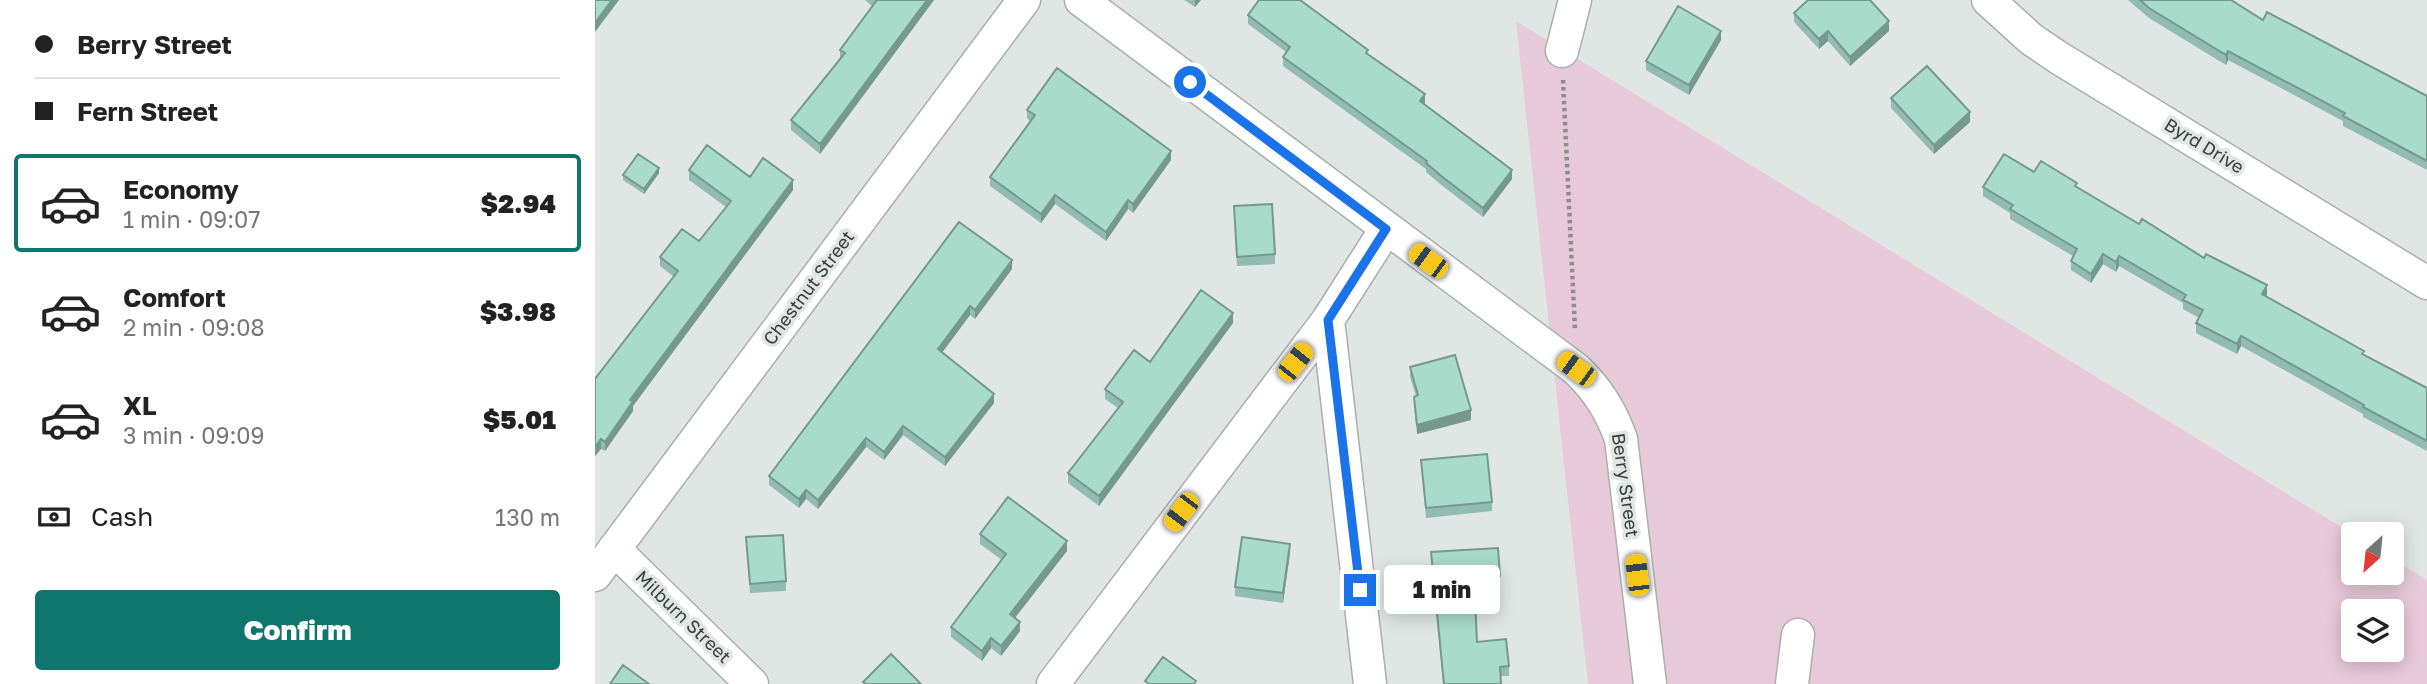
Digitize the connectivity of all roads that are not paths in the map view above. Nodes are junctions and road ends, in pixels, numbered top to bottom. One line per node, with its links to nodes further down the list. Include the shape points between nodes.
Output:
1 (1024, 0): 9 (street, Chestnut Street)
2 (1081, 0): 6 (street, Berry Street)
3 (1574, 0): 5 (street)
4 (1988, 0): 7 (street, Byrd Drive, via 2059,58)
5 (1562, 51)
6 (1386, 229): 8 (street); 15 (street, Berry Street, via 1576,369 1596,388 1612,414 1621,439)
7 (2427, 283)
8 (1328, 320): 13 (street); 14 (street)
9 (614, 549): 10 (street, Chestnut Street); 12 (street, Milburn Street)
10 (595, 575)
11 (1798, 635): 16 (street)
12 (752, 684)
13 (1052, 684)
14 (1370, 684)
15 (1650, 684)
16 (1792, 684)

